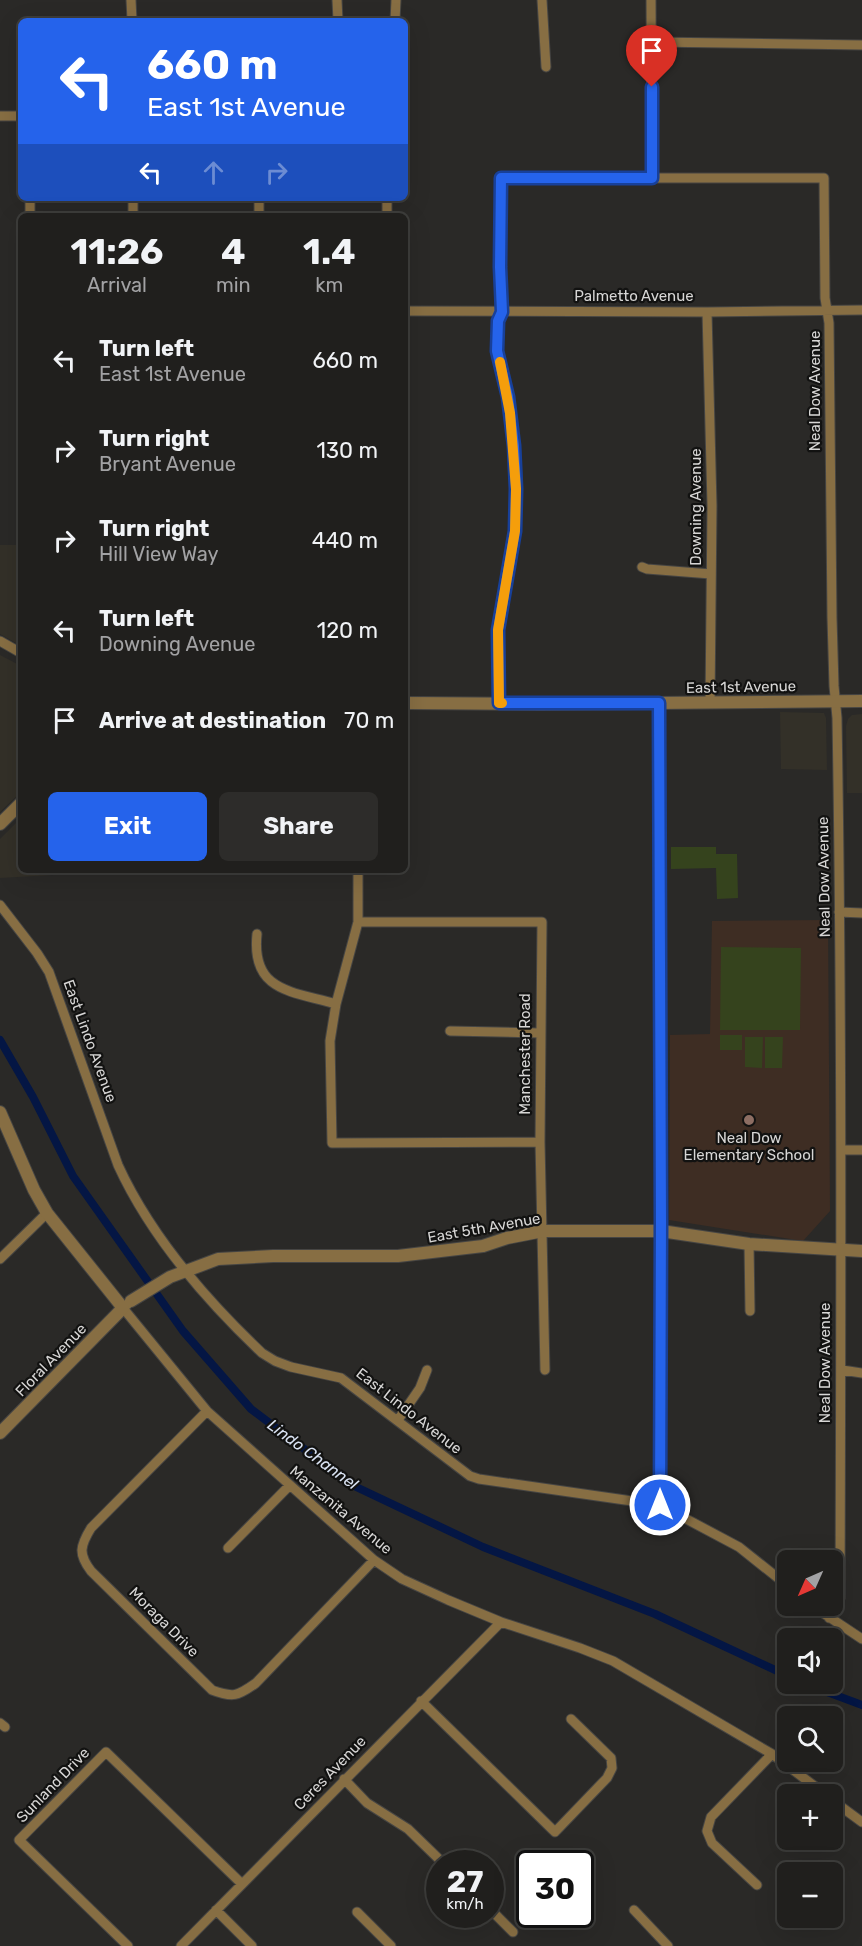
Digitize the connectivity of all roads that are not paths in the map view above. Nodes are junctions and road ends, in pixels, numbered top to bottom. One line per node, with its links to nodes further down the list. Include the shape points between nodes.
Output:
1 (131, 0): 6 (street)
2 (337, 0): 7 (street)
3 (396, 0): 8 (street)
4 (542, 0): 11 (street)
5 (651, 0): 9 (street)
6 (132, 18)
7 (338, 18)
8 (395, 18)
9 (652, 42): 10 (street); 14 (street)
10 (862, 45)
11 (546, 67)
12 (0, 116): 13 (street)
13 (18, 116)
14 (652, 178): 17 (street, Neal Dow Avenue, via 824,178); 18 (street, via 501,178)
15 (862, 310): 17 (street, Palmetto Avenue)
16 (408, 311): 18 (street, Palmetto Avenue)
17 (827, 311): 19 (street, Palmetto Avenue); 25 (street, Neal Dow Avenue)
18 (502, 312): 19 (street, Palmetto Avenue); 27 (street, via 497,351 508,397 516,489 515,531 498,630)
19 (707, 312): 21 (street, Downing Avenue)
20 (642, 567): 21 (street)
21 (711, 574): 29 (street, Downing Avenue)
22 (0, 641): 23 (street)
23 (18, 652)
24 (862, 701): 25 (street, East 1st Avenue)
25 (835, 702): 29 (street, East 1st Avenue); 34 (street, Neal Dow Avenue)
26 (408, 703): 27 (street, East 1st Avenue)
27 (499, 703): 28 (street, East 1st Avenue)
28 (659, 703): 29 (street, East 1st Avenue); 47 (street)
29 (710, 703)
30 (18, 806): 31 (street)
31 (0, 824)
32 (358, 873): 36 (street)
33 (0, 905): 52 (street, East Lindo Avenue, via 49,972 118,1165 131,1193)
34 (839, 912): 35 (street); 43 (street, Neal Dow Avenue)
35 (862, 913)
36 (358, 922): 38 (street); 40 (street, Manchester Road, via 542,922)
37 (257, 934): 38 (street, via 259,965 270,981)
38 (336, 1004): 42 (street, via 329,1062 332,1143)
39 (450, 1031): 40 (street)
40 (540, 1033): 42 (street, Manchester Road)
41 (0, 1112): 45 (street, Manzanita Avenue)
42 (540, 1142): 46 (street, Manchester Road)
43 (842, 1150): 44 (street); 49 (street, Neal Dow Avenue)
44 (862, 1150)
45 (47, 1213): 51 (street); 53 (street, Manzanita Avenue)
46 (543, 1231): 47 (street, East 5th Avenue); 52 (street, East 5th Avenue, via 443,1252 241,1257 218,1259); 56 (street, Manchester Road)
47 (661, 1231): 48 (street, East 5th Avenue); 63 (street)
48 (749, 1244): 49 (street, East 5th Avenue); 54 (street)
49 (839, 1251): 50 (street, East 5th Avenue); 57 (street, Neal Dow Avenue)
50 (862, 1251)
51 (0, 1259)
52 (184, 1270): 53 (street, East 5th Avenue); 60 (street, East Lindo Avenue, via 262,1353 275,1362 341,1378)
53 (127, 1305): 59 (street, Manzanita Avenue); 61 (street, Floral Avenue)
54 (750, 1311)
55 (427, 1370): 60 (street)
56 (545, 1370)
57 (842, 1370): 58 (street); 68 (street, Neal Dow Avenue, via 840,1598)
58 (862, 1372)
59 (207, 1411): 62 (street, Manzanita Avenue); 65 (street, Moraga Drive, via 91,1528 82,1543 82,1559 212,1690 227,1696 256,1683)
60 (398, 1420): 63 (street, East Lindo Avenue, via 462,1471 479,1479)
61 (0, 1434)
62 (289, 1486): 64 (street); 65 (street, Manzanita Avenue)
63 (660, 1505): 66 (street, East Lindo Avenue, via 739,1547)
64 (228, 1548)
65 (374, 1560): 69 (street, Manzanita Avenue, via 413,1584)
66 (777, 1577)
67 (826, 1616): 68 (street)
68 (829, 1618): 70 (street)
69 (501, 1622): 71 (street, Ceres Avenue); 73 (street, Manzanita Avenue, via 613,1661)
70 (862, 1639)
71 (421, 1701): 72 (street, via 555,1832 607,1779 612,1768 611,1758); 74 (street, Ceres Avenue)
72 (571, 1719)
73 (772, 1754): 75 (street, Manzanita Avenue); 80 (street, via 711,1817 707,1831 711,1843)
74 (344, 1779): 78 (street, via 367,1803 408,1829); 79 (street, Ceres Avenue)
75 (812, 1784)
76 (843, 1808): 77 (street)
77 (862, 1822)
78 (430, 1850)
79 (242, 1884): 81 (street, Ceres Avenue); 86 (street, Sunland Drive, via 106,1752 20,1840)
80 (757, 1885)
81 (216, 1910): 87 (street, Ceres Avenue); 88 (street)
82 (634, 1911): 90 (street)
83 (357, 1912): 89 (street)
84 (504, 1923): 85 (street)
85 (513, 1932)
86 (128, 1946)
87 (181, 1946)
88 (252, 1946)
89 (392, 1946)
90 (668, 1946)

